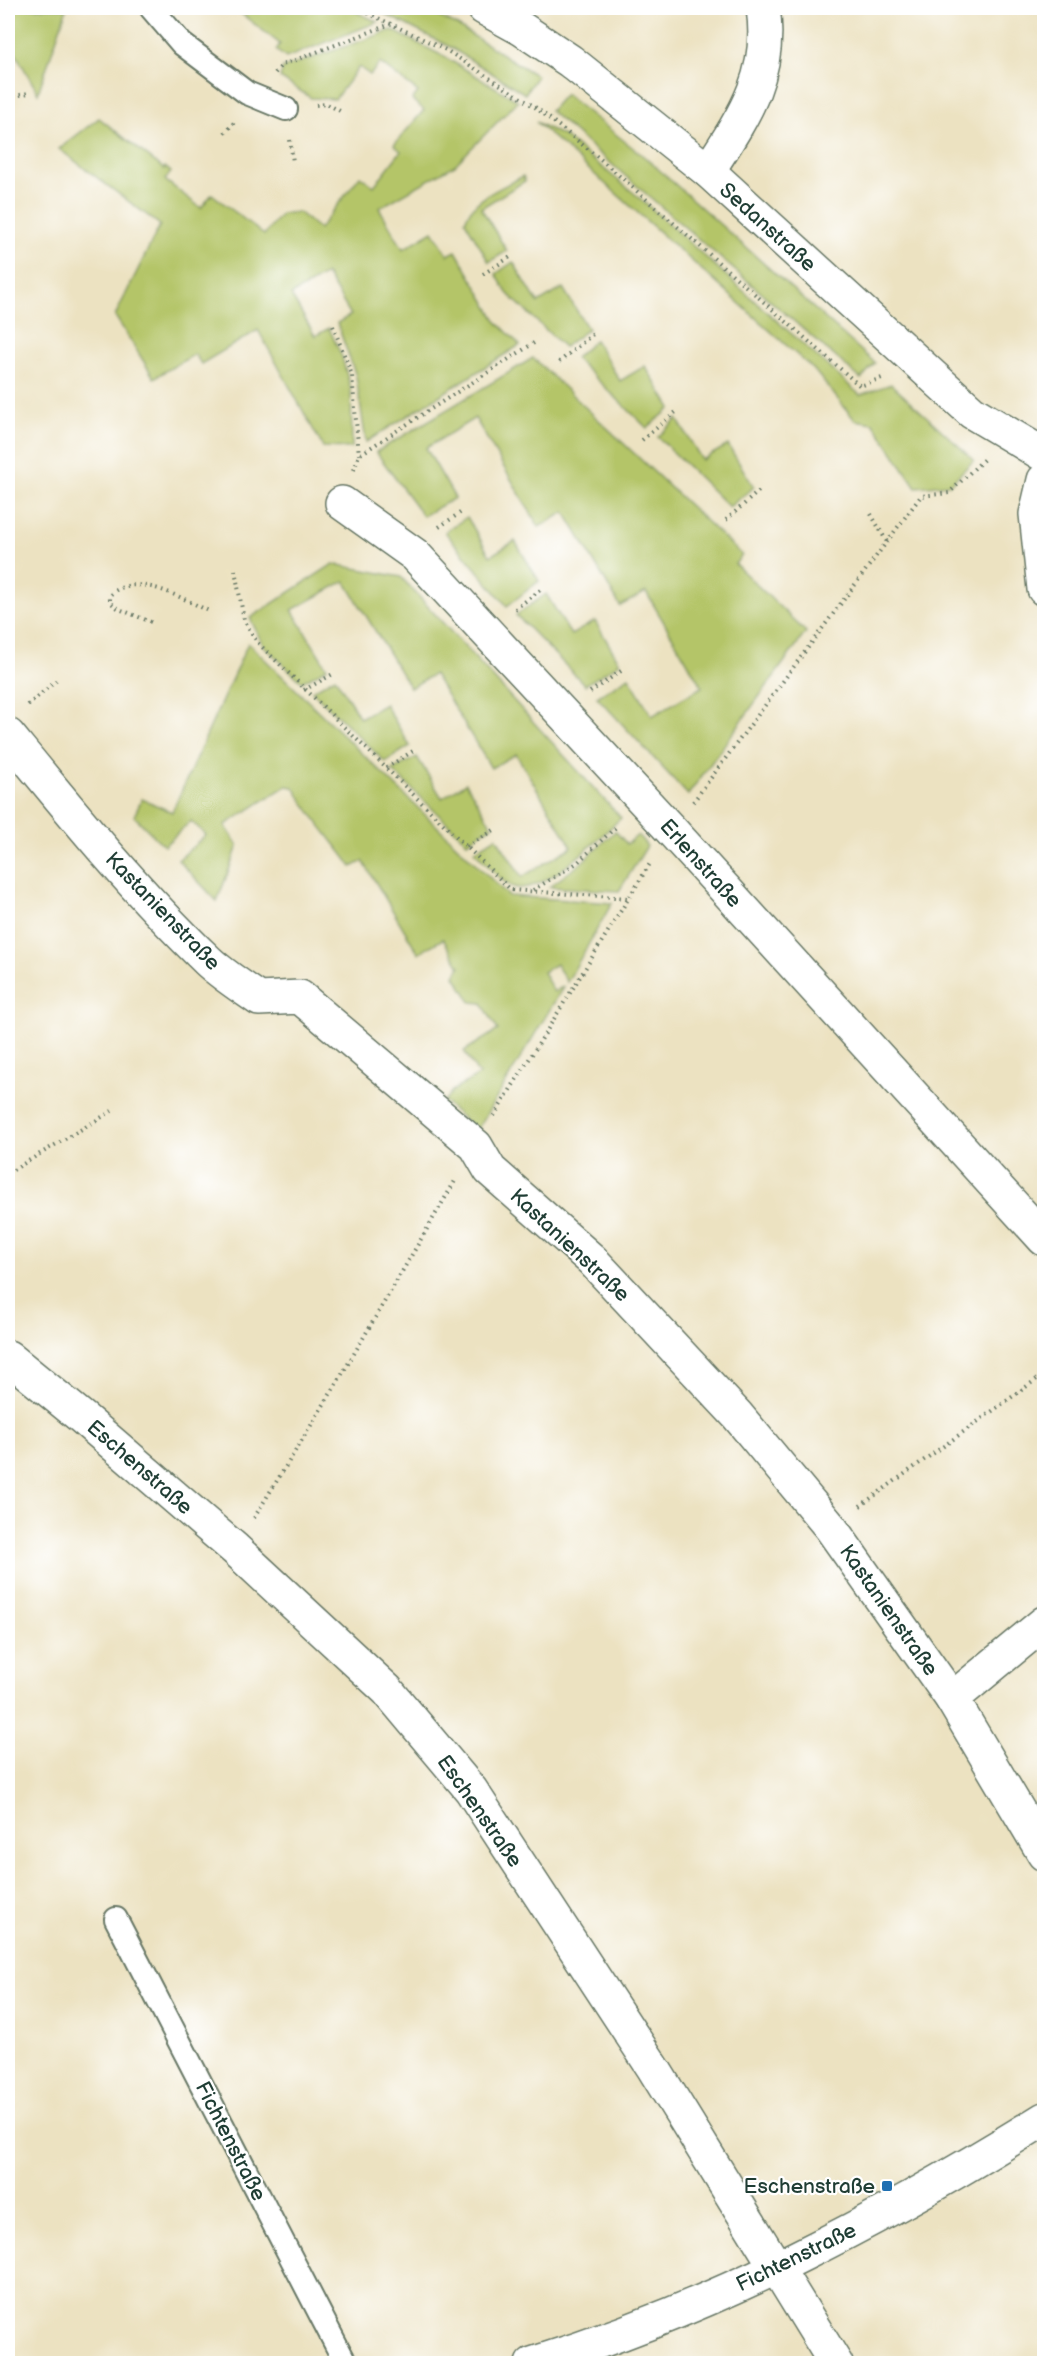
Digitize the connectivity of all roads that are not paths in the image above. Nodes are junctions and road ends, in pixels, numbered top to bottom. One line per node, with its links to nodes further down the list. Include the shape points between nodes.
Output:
1 (151, 8): 4 (lane, via 182,44 247,93)
2 (484, 8): 5 (street, Sedanstraße, via 570,61)
3 (764, 8): 5 (street, via 767,34 757,89 745,115)
4 (286, 109)
5 (708, 171): 6 (street, Sedanstraße, via 972,412)
6 (1044, 455)
7 (1044, 480): 9 (street, via 1036,514)
8 (342, 503): 11 (street, Erlenstraße, via 415,555)
9 (1044, 590)
10 (16, 722): 14 (street, Kastanienstraße, via 50,789 209,962 259,999 300,997 476,1146 490,1170 592,1260 737,1415 831,1528)
11 (1044, 1239)
12 (8, 1357): 18 (street, Eschenstraße, via 235,1549 387,1690 471,1790 654,2069)
13 (1044, 1623): 14 (street)
14 (952, 1699): 15 (street, Kastanienstraße)
15 (1044, 1854)
16 (116, 1919): 19 (lane, Fichtenstraße)
17 (1044, 2119): 18 (street, Fichtenstraße, via 899,2206)
18 (777, 2266): 20 (street, Fichtenstraße, via 607,2341); 21 (street, Eschenstraße)
19 (346, 2364)
20 (532, 2364)
21 (836, 2364)

